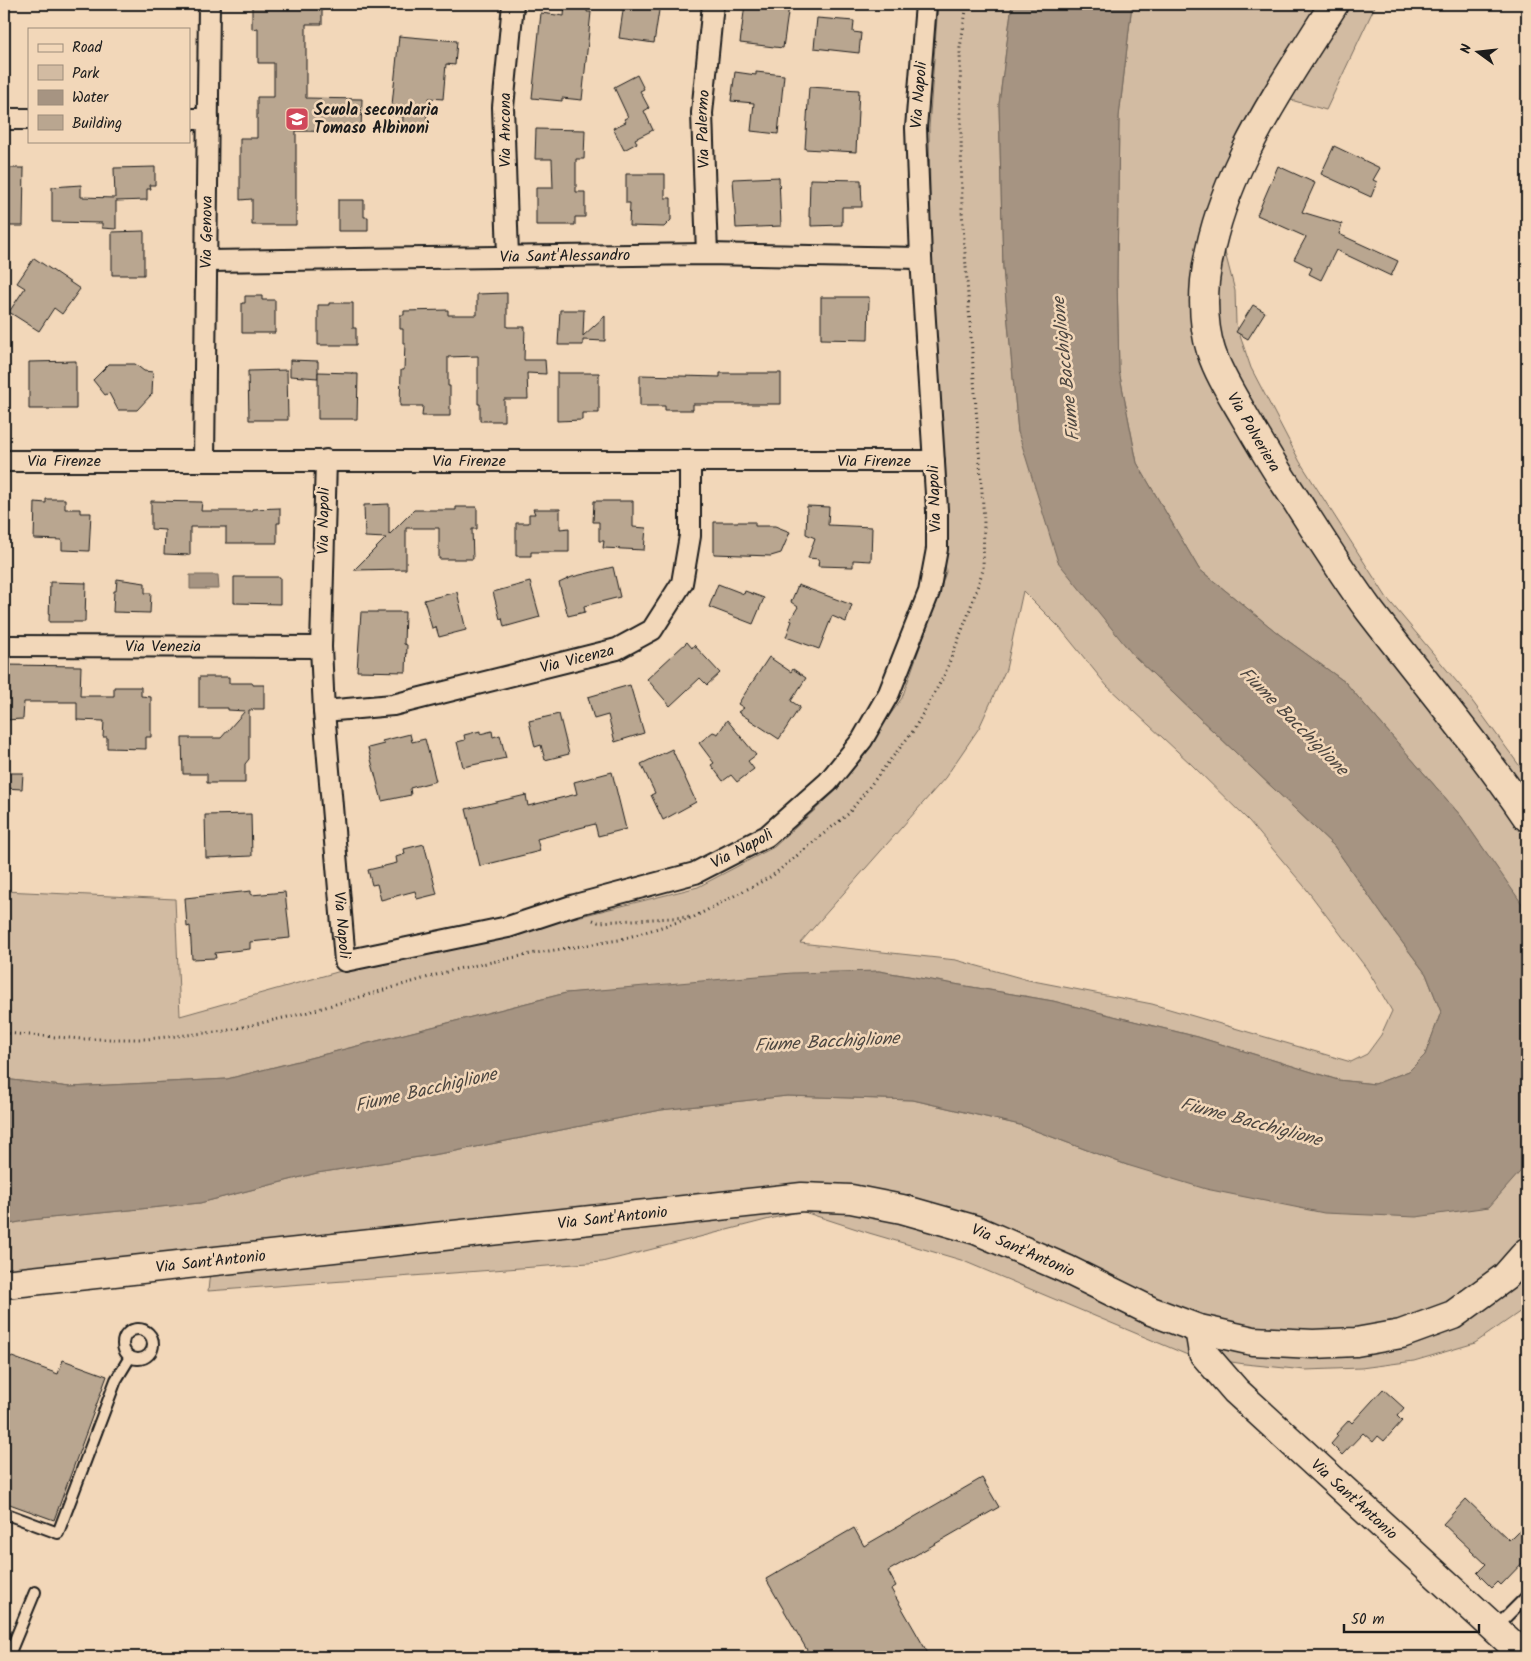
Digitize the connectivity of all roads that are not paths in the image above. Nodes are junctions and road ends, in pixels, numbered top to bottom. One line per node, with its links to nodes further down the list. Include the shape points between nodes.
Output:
1 (209, 4): 8 (street, Via Genova)
2 (513, 4): 10 (street, Via Ancona, via 503,107)
3 (713, 4): 9 (street, Via Palermo, via 702,113)
4 (926, 4): 11 (street, Via Napoli, via 916,128)
5 (1334, 4): 21 (street, Via Polveriera, via 1277,96 1226,198 1214,233 1205,282 1204,320 1211,352 1275,469 1368,608)
6 (4, 119): 7 (street)
7 (28, 119)
8 (198, 119): 12 (street, Via Genova)
9 (706, 254): 10 (street, Via Sant'Alessandro); 11 (street, Via Sant'Alessandro)
10 (508, 256): 12 (street, Via Sant'Alessandro)
11 (921, 258): 17 (street, Via Napoli)
12 (207, 261): 15 (street, Via Genova)
13 (326, 460): 15 (street, Via Firenze); 16 (street, Via Firenze); 19 (street, Via Napoli)
14 (4, 461): 15 (street, Via Firenze)
15 (204, 461)
16 (690, 461): 17 (street, Via Firenze); 20 (street, Via Vicenza, via 690,536 682,583 652,630 618,649 393,705)
17 (934, 461): 20 (street, Via Napoli, via 937,549 929,592 889,693 862,740 828,782 767,836 695,874 575,905 508,928 345,961)
18 (4, 646): 19 (street, Via Venezia)
19 (321, 647): 20 (street, Via Napoli)
20 (324, 711)
21 (1527, 817)
22 (1527, 1252): 24 (street, Via Sant'Antonio, via 1505,1277 1453,1315 1401,1334 1356,1342 1313,1344 1253,1341)
23 (4, 1284): 24 (street, Via Sant'Antonio, via 812,1197 860,1201 976,1230 1151,1311)
24 (1199, 1329): 29 (street, Via Sant'Antonio, via 1203,1353 1236,1391)
25 (130, 1357): 26 (lane, via 116,1380 58,1533)
26 (4, 1513)
27 (35, 1592): 30 (lane)
28 (1527, 1596): 29 (lane)
29 (1495, 1629): 31 (street, Via Sant'Antonio)
30 (8, 1657)
31 (1526, 1657)

